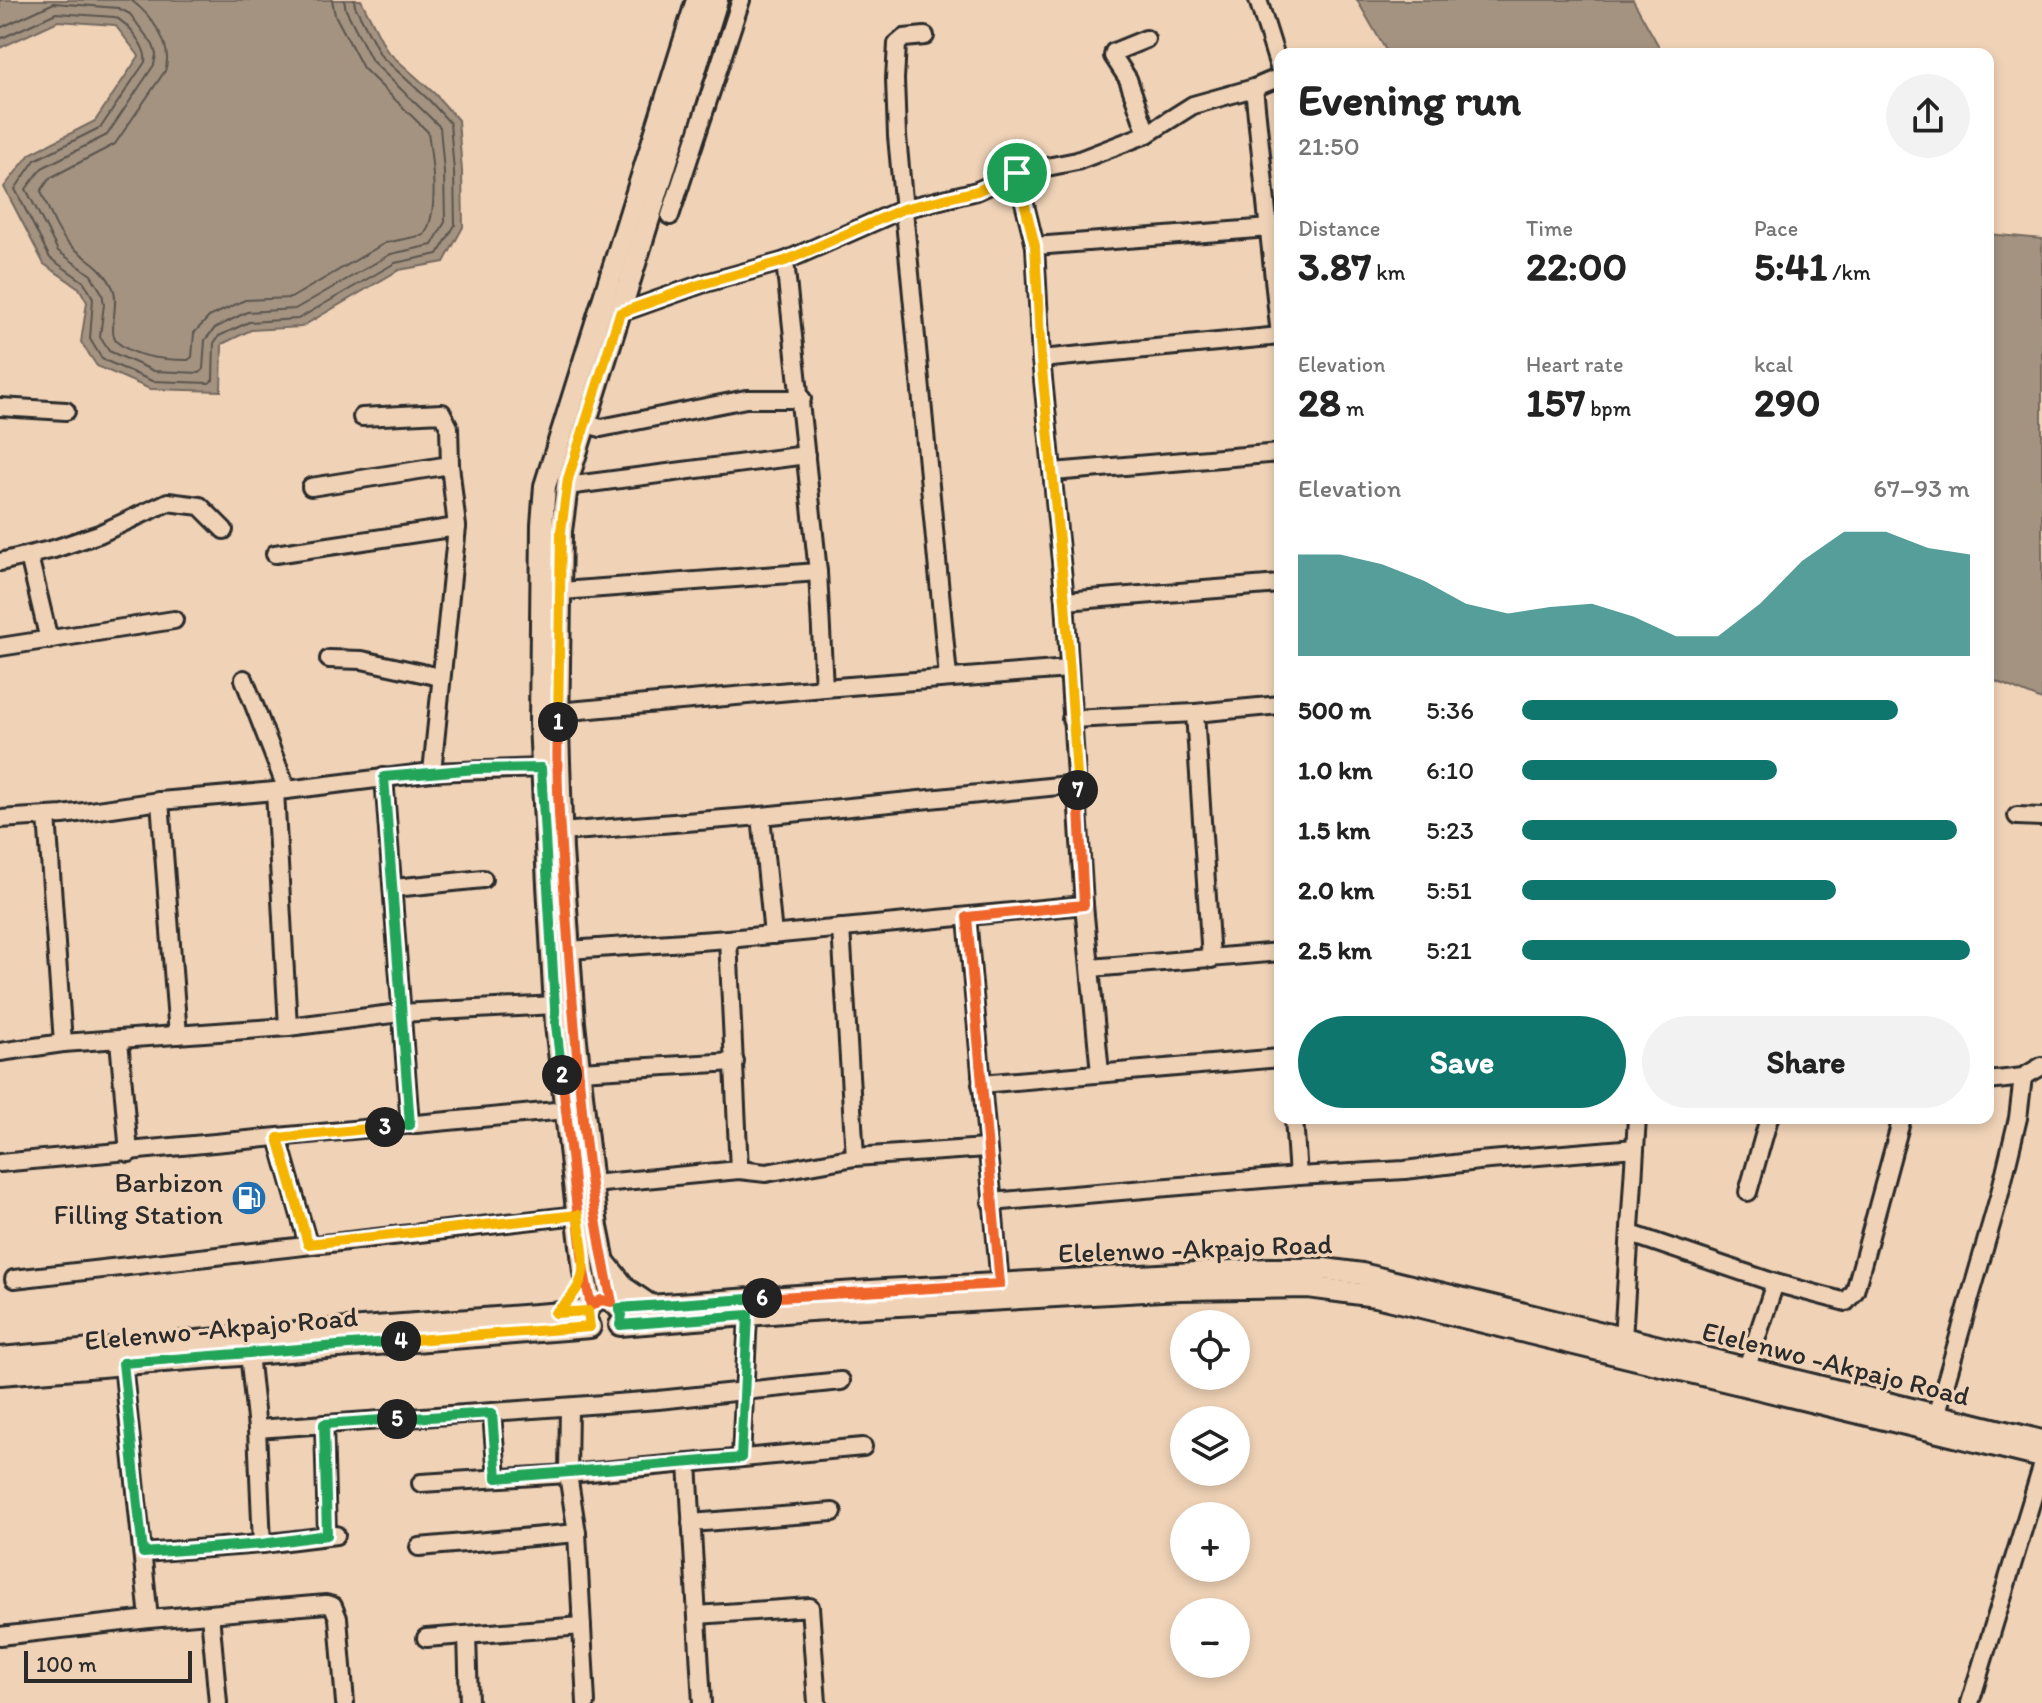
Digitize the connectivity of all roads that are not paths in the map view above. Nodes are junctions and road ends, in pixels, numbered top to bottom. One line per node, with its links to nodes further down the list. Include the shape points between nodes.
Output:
1 (697, 0): 55 (main road, via 545,486)
2 (717, 0): 19 (main road)
3 (741, 0): 14 (street)
4 (1258, 0): 7 (street)
5 (925, 36): 13 (street, via 897,44)
6 (1146, 39): 10 (street, via 1113,56 1128,79)
7 (1274, 51)
8 (1274, 80): 9 (street)
9 (1254, 88): 10 (street, via 1193,105); 11 (street)
10 (1147, 134): 12 (street, via 1077,161)
11 (1272, 162): 15 (street)
12 (1017, 173): 13 (street, via 977,191); 16 (street)
13 (903, 209): 17 (street); 48 (street)
14 (670, 216)
15 (1270, 228): 16 (street); 18 (street)
16 (1035, 246): 21 (street)
17 (785, 261): 19 (street); 22 (street)
18 (1274, 271)
19 (620, 313): 26 (main road)
20 (1274, 337): 21 (street)
21 (1041, 359): 30 (street)
22 (802, 399): 26 (street, via 746,399 601,428); 28 (street)
23 (0, 407): 24 (street)
24 (66, 411)
25 (362, 417): 29 (street, via 442,413 449,427)
26 (586, 424): 31 (main road)
27 (1274, 454): 30 (street)
28 (806, 455): 31 (street); 38 (street)
29 (450, 465): 32 (street); 33 (street)
30 (1053, 472): 41 (street)
31 (567, 486): 40 (main road)
32 (311, 487)
33 (457, 527): 35 (street); 47 (street)
34 (224, 530): 36 (street, via 200,506 168,502 99,534)
35 (275, 554)
36 (29, 556): 37 (street); 43 (street)
37 (0, 562)
38 (818, 572): 40 (street); 50 (street)
39 (1274, 584): 41 (street)
40 (562, 591): 52 (main road)
41 (1065, 601): 46 (street)
42 (174, 620): 43 (street)
43 (49, 640): 44 (street)
44 (0, 647)
45 (329, 659): 47 (street, via 362,660)
46 (1069, 669): 48 (street); 54 (street)
47 (440, 677): 56 (street)
48 (948, 677): 50 (street)
49 (244, 679): 59 (street)
50 (824, 688): 52 (street)
51 (1274, 706): 53 (street)
52 (558, 712): 66 (main road)
53 (1195, 713): 54 (street); 76 (street)
54 (1071, 719): 58 (street)
55 (541, 768): 56 (street); 78 (main road)
56 (432, 772): 57 (street)
57 (384, 777): 59 (street); 68 (street)
58 (1078, 784): 62 (street); 69 (street)
59 (281, 790): 60 (street); 80 (street)
60 (160, 801): 61 (street); 81 (street)
61 (47, 816): 65 (street); 83 (street)
62 (761, 816): 66 (street); 72 (street)
63 (2017, 816): 64 (street)
64 (2042, 817)
65 (0, 819)
66 (561, 832): 74 (main road)
67 (483, 879): 68 (street)
68 (394, 888): 79 (street)
69 (1084, 905): 70 (street); 77 (street)
70 (967, 917): 71 (street); 92 (street)
71 (841, 928): 72 (street); 103 (street)
72 (773, 935): 73 (street)
73 (728, 939): 74 (street); 86 (street)
74 (569, 950): 88 (main road)
75 (1274, 953): 76 (street)
76 (1211, 959): 77 (street)
77 (1091, 968): 89 (street)
78 (555, 1005): 79 (street); 93 (main road)
79 (400, 1013): 80 (street); 98 (street)
80 (288, 1027): 81 (street)
81 (178, 1035): 82 (street)
82 (119, 1040): 83 (street); 102 (street)
83 (63, 1043): 84 (street)
84 (0, 1052)
85 (1274, 1058): 89 (street)
86 (735, 1062): 88 (street); 105 (street)
87 (2042, 1066): 90 (street)
88 (579, 1071): 107 (main road)
89 (1100, 1073): 92 (street)
90 (2023, 1077): 91 (street); 133 (street, via 1999,1197)
91 (1994, 1080)
92 (981, 1084): 100 (street)
93 (566, 1110): 98 (street); 110 (main road)
94 (1294, 1124): 106 (street)
95 (1637, 1124): 101 (street)
96 (1767, 1124): 108 (street)
97 (1900, 1124): 116 (street, via 1853,1296 1846,1302)
98 (410, 1125): 99 (street)
99 (278, 1138): 102 (street); 112 (street)
100 (986, 1148): 103 (street); 109 (street)
101 (1635, 1148): 106 (street); 111 (street)
102 (129, 1153): 104 (street)
103 (855, 1157): 105 (street, via 766,1173)
104 (0, 1163)
105 (739, 1170): 107 (street)
106 (1298, 1176): 109 (street)
107 (592, 1184): 113 (main road)
108 (1748, 1192)
109 (991, 1202): 117 (street)
110 (578, 1215): 112 (street); 114 (main road)
111 (1631, 1234): 116 (street); 123 (street)
112 (308, 1244): 115 (street)
113 (604, 1261): 118 (main road, via 619,1283); 119 (main road)
114 (584, 1272): 120 (main road, via 575,1295); 121 (main road)
115 (14, 1279)
116 (1775, 1283): 127 (street)
117 (1000, 1284): 118 (main road, Elelenwo -Akpajo Road); 123 (main road, Elelenwo -Akpajo Road, via 1324,1269)
118 (651, 1306): 119 (main road, Elelenwo -Akpajo Road)
119 (617, 1312): 121 (main road, via 601,1300); 121 (main road, via 605,1334); 122 (main road, Elelenwo -Akpajo Road)
120 (555, 1313): 121 (main road); 125 (main road)
121 (590, 1315): 124 (main road, Elelenwo -Akpajo Road)
122 (748, 1315): 130 (street); 138 (main road, Elelenwo -Akpajo Road, via 1180,1289 1308,1287 1376,1296)
123 (1623, 1339): 127 (main road, Elelenwo -Akpajo Road)
124 (249, 1353): 126 (main road, Elelenwo -Akpajo Road); 135 (street)
125 (0, 1358)
126 (123, 1363): 128 (main road, Elelenwo -Akpajo Road); 150 (street)
127 (1746, 1370): 133 (main road, Elelenwo -Akpajo Road)
128 (0, 1374)
129 (841, 1381): 130 (street)
130 (743, 1391): 131 (street); 139 (street)
131 (569, 1407): 132 (street); 142 (street)
132 (492, 1413): 134 (street); 143 (street)
133 (1936, 1416): 136 (main road, Elelenwo -Akpajo Road)
134 (324, 1424): 135 (street); 148 (street, via 332,1535)
135 (257, 1429): 148 (street)
136 (2042, 1441)
137 (863, 1447): 139 (street)
138 (2042, 1457)
139 (741, 1458): 140 (street)
140 (688, 1463): 142 (street); 146 (street)
141 (2042, 1467): 164 (street)
142 (568, 1474): 143 (street); 147 (street)
143 (497, 1478): 144 (street)
144 (421, 1483)
145 (833, 1512): 146 (street)
146 (691, 1523): 152 (street)
147 (577, 1533): 149 (street); 154 (street)
148 (262, 1544): 150 (street)
149 (419, 1547)
150 (143, 1553): 153 (street)
151 (210, 1614): 153 (street); 158 (street); 159 (street, via 333,1606)
152 (697, 1615): 162 (street); 163 (street, via 812,1608)
153 (149, 1619): 156 (street)
154 (582, 1626): 155 (street); 161 (street)
155 (467, 1635): 157 (street); 160 (street)
156 (0, 1636)
157 (426, 1638)
158 (218, 1703)
159 (345, 1703)
160 (469, 1703)
161 (586, 1703)
162 (702, 1703)
163 (817, 1703)
164 (1970, 1703)

